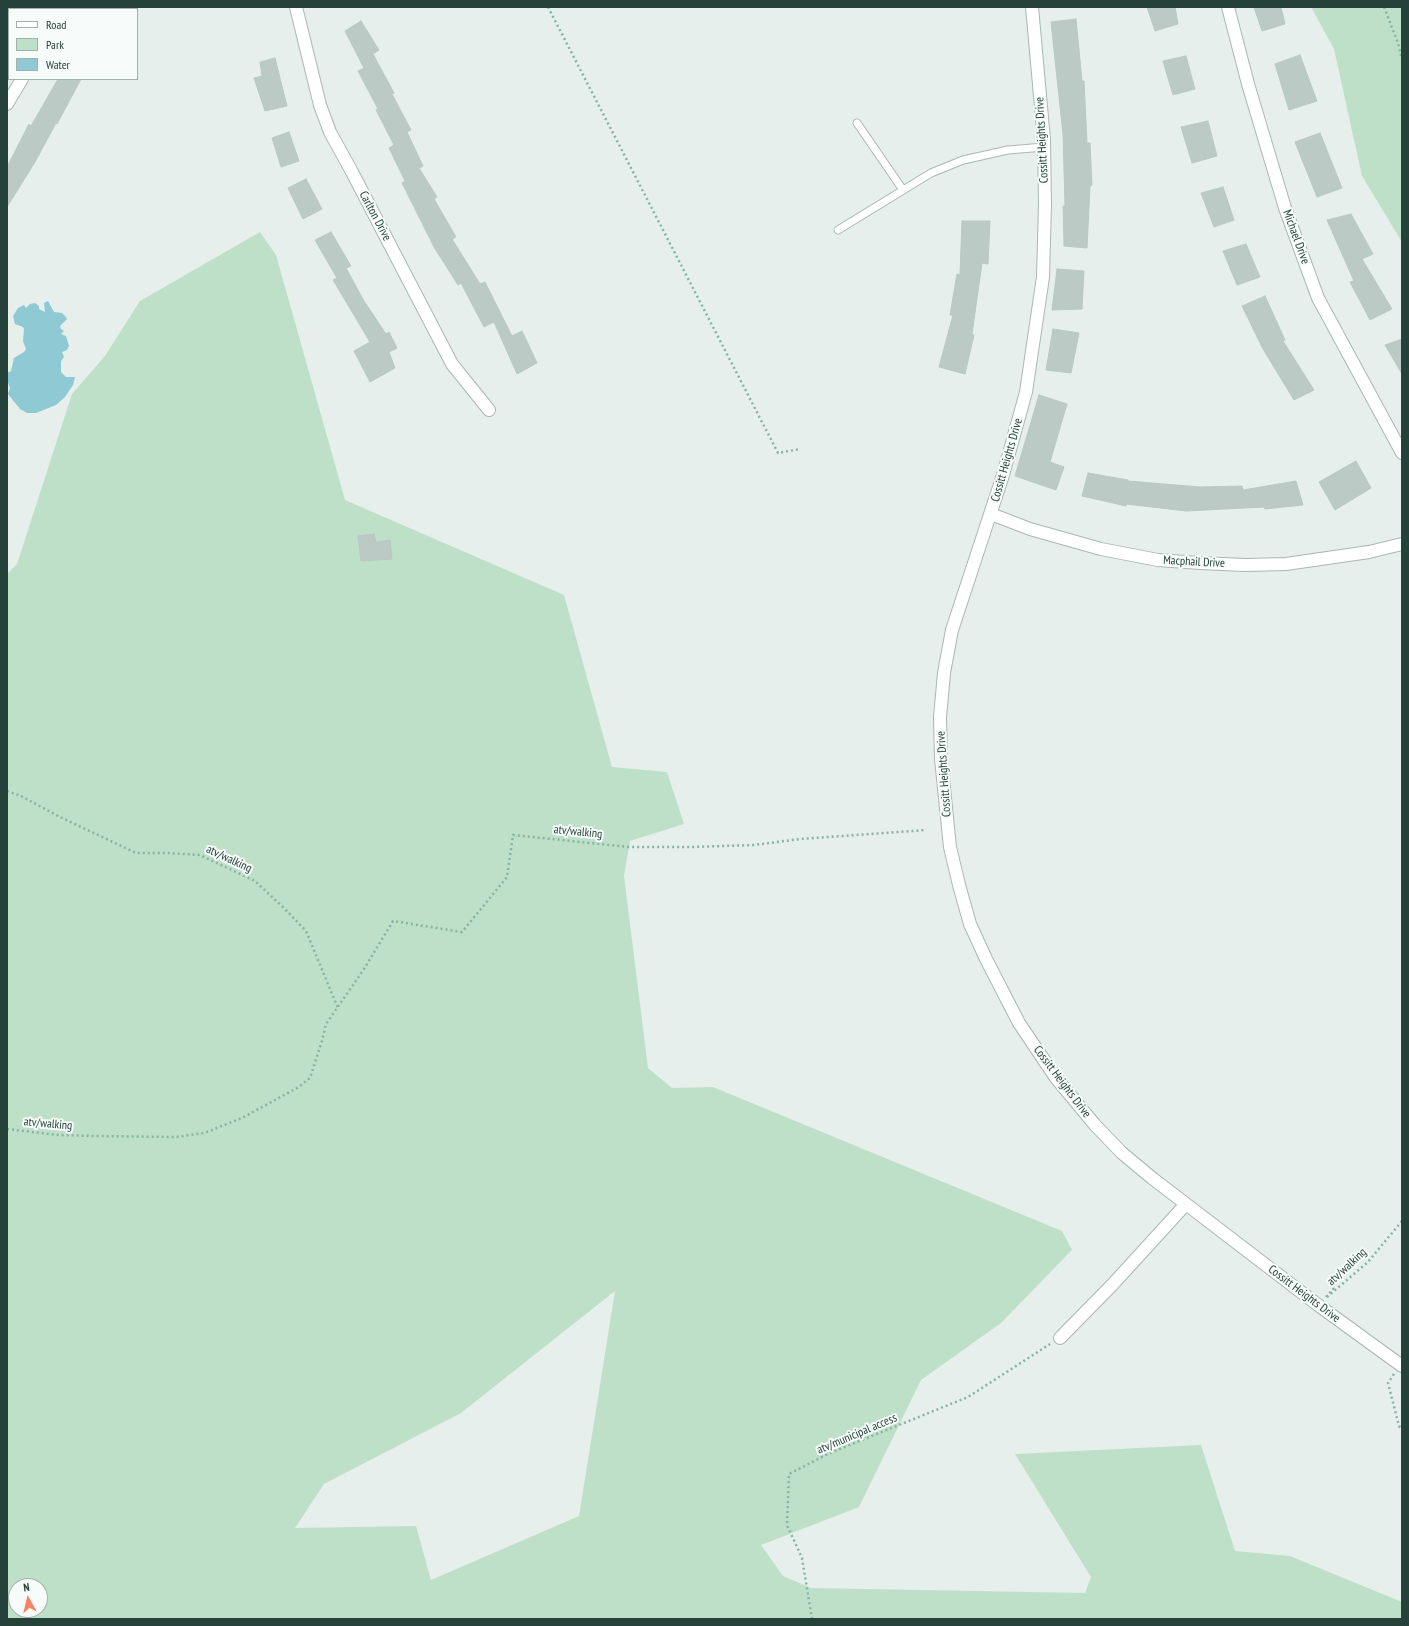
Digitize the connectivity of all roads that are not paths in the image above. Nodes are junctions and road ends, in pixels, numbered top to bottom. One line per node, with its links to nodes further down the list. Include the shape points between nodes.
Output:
1 (296, 7): 10 (street, Carlton Drive, via 319,100 330,132 452,364)
2 (1032, 7): 7 (street, Cossitt Heights Drive)
3 (1228, 7): 11 (street, Michael Drive, via 1285,208 1318,298)
4 (21, 80): 5 (street)
5 (7, 104)
6 (856, 123): 8 (lane)
7 (1044, 147): 8 (lane, via 1008,150 963,160 931,173); 12 (street, Cossitt Heights Drive, via 1044,251 1036,329 1026,392)
8 (903, 190): 9 (lane)
9 (838, 230)
10 (489, 410)
11 (1402, 452)
12 (991, 514): 13 (street, Macphail Drive, via 1030,529 1101,549 1158,560 1245,565 1286,564 1369,552); 14 (street, Cossitt Heights Drive, via 952,630 944,672 940,717 943,786 950,847 970,924 988,965 1023,1030 1069,1095 1122,1153)
13 (1402, 544)
14 (1186, 1204): 15 (street); 16 (street, Cossitt Heights Drive)
15 (1060, 1338)
16 (1401, 1365)

